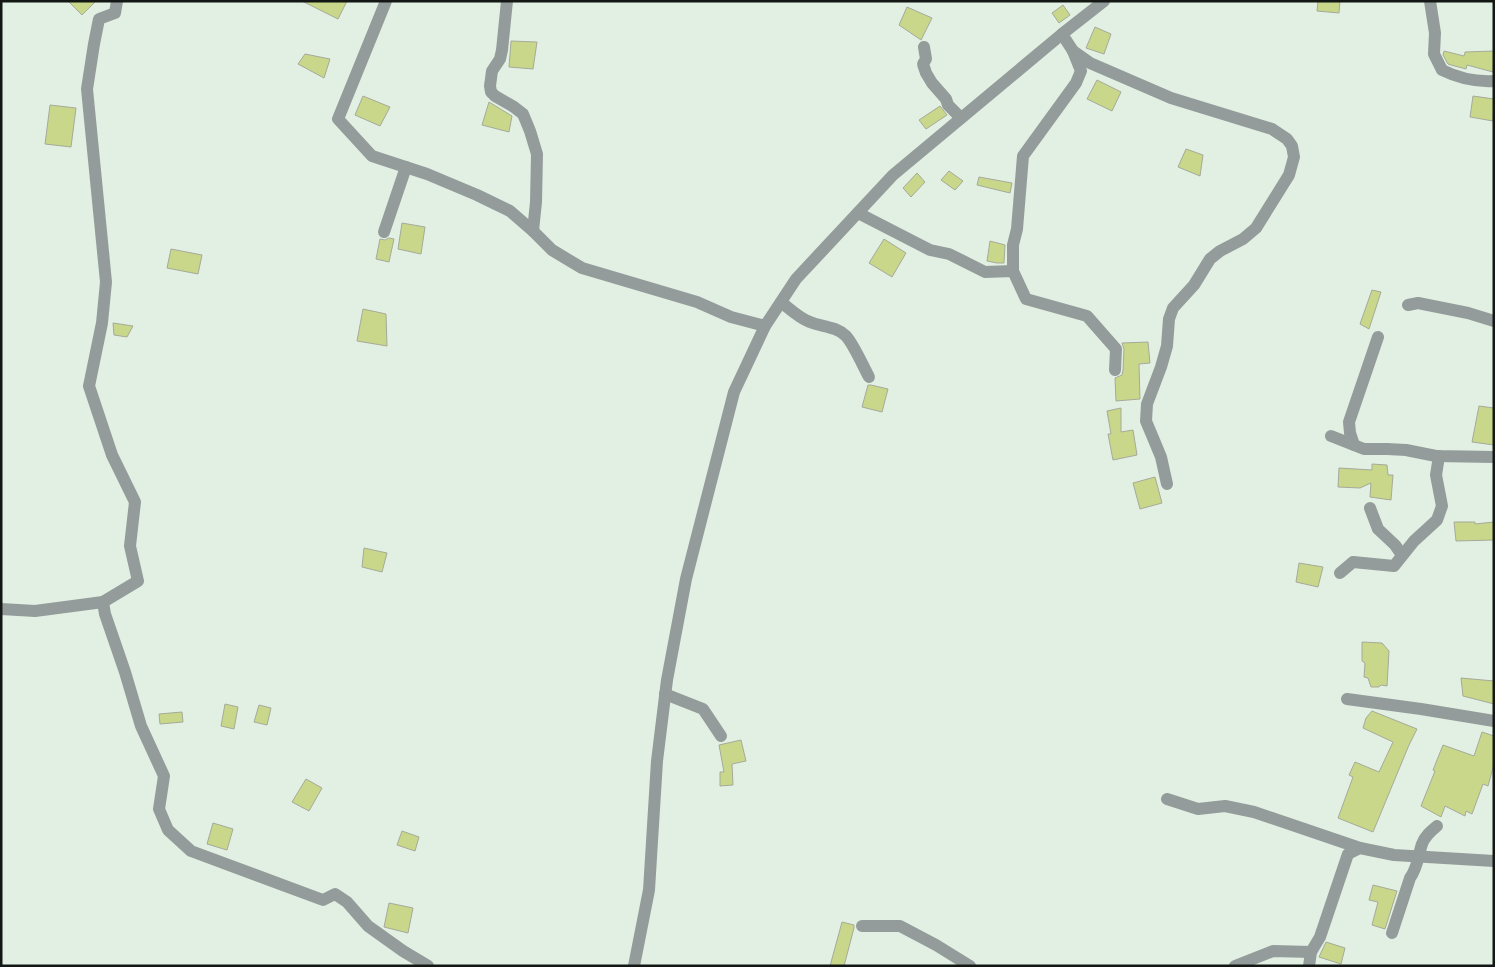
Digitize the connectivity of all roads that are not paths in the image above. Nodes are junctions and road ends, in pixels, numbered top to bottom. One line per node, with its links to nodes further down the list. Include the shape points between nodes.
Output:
1 (117, 1): 31 (street, via 115,13 100,18 87,89 106,282 102,323 89,386 112,456 135,502 130,546 138,581)
2 (386, 1): 11 (street, via 338,119 372,156)
3 (507, 1): 13 (street, via 502,50 492,71 490,86 495,96 522,114 530,131 536,154)
4 (1104, 1): 6 (street)
5 (1430, 1): 9 (street, via 1435,34 1434,54 1442,70 1455,76)
6 (1062, 34): 8 (street); 10 (street)
7 (924, 47): 10 (street, via 926,73)
8 (1073, 51): 15 (street, via 1080,71 1076,83 1023,156); 27 (street, via 1090,63 1171,98 1272,129 1292,146 1294,156 1289,175 1256,228 1210,259 1194,285 1173,308 1167,346 1147,404 1146,421 1161,457)
9 (1494, 81)
10 (961, 118): 12 (street, via 893,175)
11 (406, 167): 13 (street, via 510,211); 14 (street)
12 (858, 213): 15 (street, via 930,250 949,254 985,272); 16 (street, via 796,279)
13 (533, 231): 19 (street, via 552,250 582,268)
14 (384, 232)
15 (1013, 271): 21 (street, via 1026,299 1088,316 1116,350)
16 (781, 302): 19 (street); 22 (street, via 809,322 831,327 846,336)
17 (1408, 305): 18 (street, via 1418,303)
18 (1494, 321)
19 (765, 326): 33 (street, via 734,392 686,579)
20 (1378, 337): 24 (street, via 1349,422)
21 (1115, 370)
22 (868, 377)
23 (1331, 436): 24 (street)
24 (1354, 445): 25 (street, via 1364,449 1406,450)
25 (1439, 456): 26 (street); 29 (street, via 1436,475 1442,506 1438,520)
26 (1494, 457)
27 (1167, 484)
28 (1370, 508): 29 (street, via 1378,529)
29 (1402, 555): 30 (street, via 1394,566 1353,562)
30 (1340, 573)
31 (103, 602): 32 (street, via 35,612); 45 (street, via 104,614 142,726 164,776 159,809 168,830 191,851 323,900 335,894 347,902 368,926)
32 (1, 609)
33 (665, 694): 36 (street, via 703,709); 46 (street, via 657,761 649,890)
34 (1347, 699): 35 (street)
35 (1494, 721)
36 (721, 736)
37 (1167, 799): 39 (street, via 1198,809 1225,806 1254,812)
38 (1437, 826): 40 (street, via 1422,844)
39 (1360, 848): 40 (street); 44 (street, via 1348,854 1320,937)
40 (1420, 857): 41 (street); 43 (street)
41 (1494, 861)
42 (862, 926): 47 (street, via 900,926)
43 (1392, 933)
44 (1311, 952): 48 (street, via 1273,951); 49 (street)
45 (428, 966)
46 (634, 966)
47 (970, 966)
48 (1235, 966)
49 (1309, 966)

